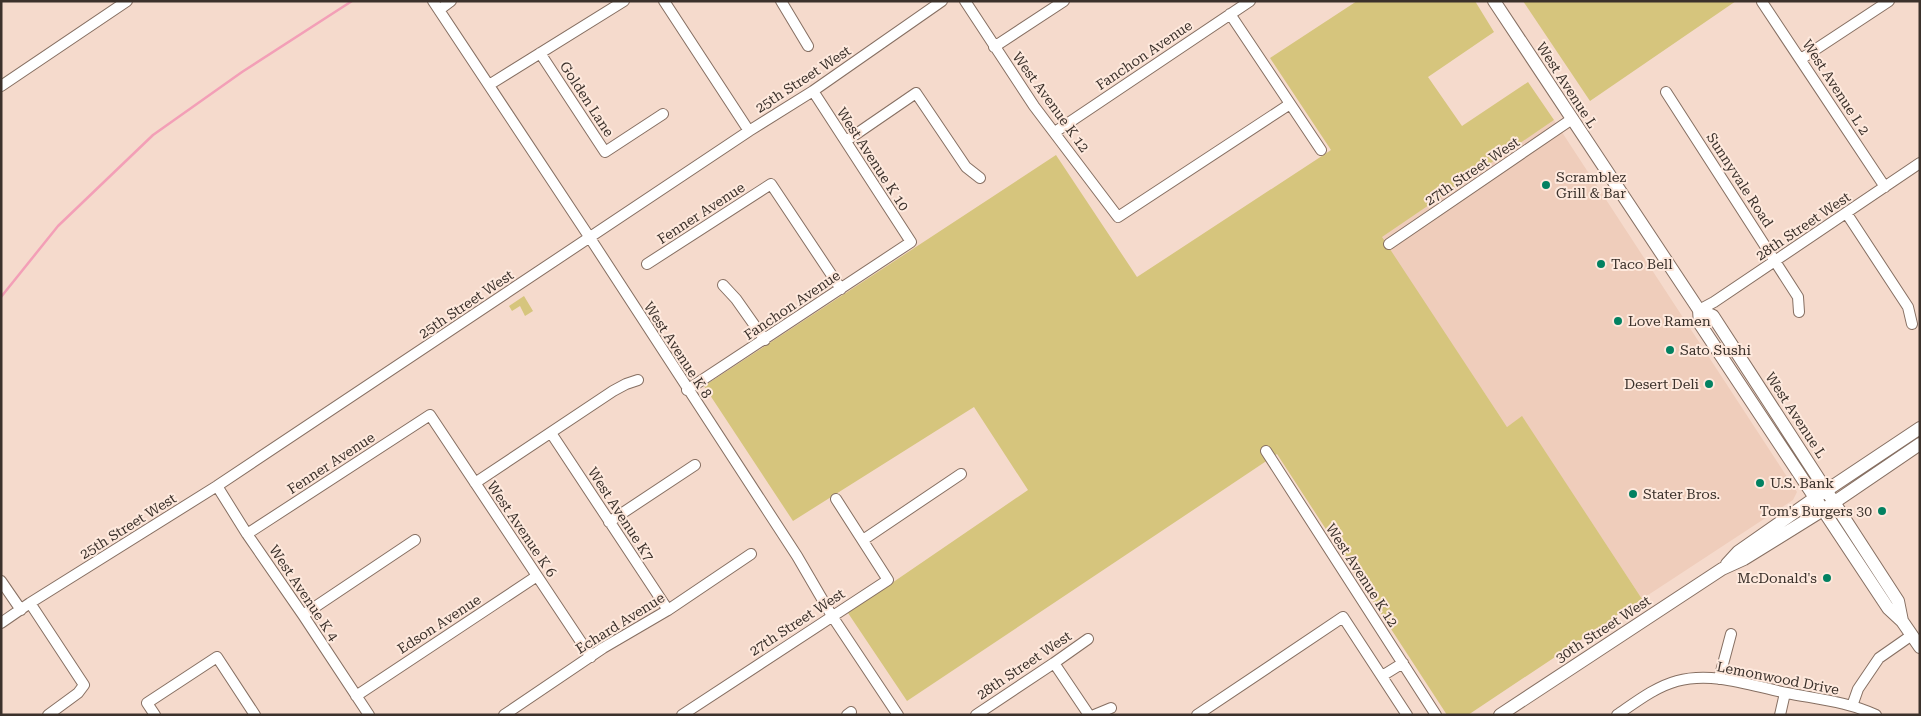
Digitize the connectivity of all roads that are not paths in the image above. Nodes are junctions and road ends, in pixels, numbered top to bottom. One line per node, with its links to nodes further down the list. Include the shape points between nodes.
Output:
1 (127, 1): 20 (street)
2 (451, 1): 13 (street)
3 (624, 1): 17 (street)
4 (664, 1): 26 (street)
5 (781, 1): 15 (street)
6 (942, 1): 21 (street, 25th Street West)
7 (965, 1): 16 (street, West Avenue K 12)
8 (1064, 1): 16 (street)
9 (1250, 1): 14 (street, Fanchon Avenue)
10 (1494, 1): 25 (main road, West Avenue L)
11 (1889, 1): 18 (street)
12 (1762, 2): 18 (street, West Avenue L 2)
13 (436, 5): 19 (street, West Avenue K 8)
14 (1230, 14): 23 (street); 27 (street, Fanchon Avenue)
15 (808, 46)
16 (994, 47): 27 (street, West Avenue K 12)
17 (540, 54): 19 (street); 24 (street, Golden Lane, via 605,152)
18 (1801, 59): 32 (street, West Avenue L 2)
19 (489, 85): 34 (street, West Avenue K 8)
20 (1, 86)
21 (813, 91): 26 (street, 25th Street West); 28 (street, West Avenue K 10)
22 (1666, 92): 37 (street, Sunnyvale Road)
23 (1290, 104): 27 (street, West Avenue K 12, via 1118,216); 29 (street)
24 (663, 114)
25 (1572, 119): 36 (street, 27th Street West); 41 (main road, West Avenue L)
26 (749, 132): 34 (street, 25th Street West)
27 (1055, 132)
28 (846, 141): 31 (street, via 916,93 966,167); 35 (street, West Avenue K 10)
29 (1321, 150)
30 (1920, 163): 32 (street, 28th Street West)
31 (980, 178)
32 (1885, 187): 33 (street, 28th Street West)
33 (1847, 214): 37 (street, 28th Street West); 43 (street, via 1908,307)
34 (590, 238): 46 (street, West Avenue K 8); 55 (street, 25th Street West)
35 (911, 242): 40 (street, Fanchon Avenue)
36 (1389, 244)
37 (1776, 260): 41 (street, 28th Street West); 42 (street, Sunnyvale Road, via 1798,297)
38 (647, 264): 40 (street, Fenner Avenue, via 771,184)
39 (723, 285): 44 (street)
40 (841, 289): 44 (street, Fanchon Avenue)
41 (1699, 310): 56 (main road, West Avenue L, via 1714,316); 57 (main road, West Avenue L, via 1700,324)
42 (1799, 312)
43 (1912, 324)
44 (765, 340): 46 (street, Fanchon Avenue)
45 (638, 380): 49 (street, via 613,391)
46 (687, 390): 73 (street, West Avenue K 8, via 797,556)
47 (430, 415): 54 (street, West Avenue K 6); 62 (street, Fenner Avenue)
48 (1920, 428): 56 (main road, 30th Street West)
49 (551, 433): 54 (street); 61 (street, West Avenue K7)
50 (1920, 444): 59 (main road, 30th Street West)
51 (1266, 451): 82 (street, West Avenue K 12)
52 (695, 465): 61 (street)
53 (961, 474): 64 (street)
54 (475, 483): 67 (street, West Avenue K 6)
55 (217, 486): 62 (street, West Avenue K 4); 69 (street, 25th Street West)
56 (1827, 490): 57 (main road, 30th Street West); 59 (main road, West Avenue L)
57 (1815, 498): 60 (main road, West Avenue L); 66 (main road, 30th Street West, via 1738,552)
58 (836, 499): 64 (street)
59 (1835, 502): 60 (main road, 30th Street West); 74 (main road, West Avenue L, via 1898,601)
60 (1823, 510): 66 (main road, 30th Street West); 74 (main road, West Avenue L, via 1888,608)
61 (610, 522): 71 (street, West Avenue K7)
62 (247, 534): 72 (street, West Avenue K 4)
63 (415, 540): 72 (street)
64 (863, 540): 73 (street, 27th Street West, via 888,580)
65 (751, 554): 71 (street, Echard Avenue)
66 (1722, 569): 102 (main road, 30th Street West)
67 (537, 576): 80 (street, West Avenue K 6); 86 (street, Edson Avenue)
68 (1, 581): 70 (street)
69 (30, 603): 70 (street, 25th Street West); 89 (street, via 84,685)
70 (21, 610): 75 (street, 25th Street West)
71 (668, 610): 80 (street, Echard Avenue)
72 (303, 615): 86 (street, West Avenue K 4)
73 (832, 616): 94 (street, 27th Street West); 95 (street, West Avenue K 8)
74 (1902, 621): 77 (main road, West Avenue L)
75 (1, 623)
76 (1731, 634): 84 (street)
77 (1912, 636): 79 (main road, West Avenue L); 87 (street, via 1879,658 1858,689)
78 (1088, 639): 81 (street, 28th Street West)
79 (1920, 647)
80 (591, 657): 93 (street, Echard Avenue)
81 (1054, 663): 96 (street, 28th Street West); 97 (street)
82 (1403, 663): 83 (street); 101 (street, West Avenue K 12)
83 (1382, 676): 99 (street, via 1343,617); 100 (street)
84 (1719, 679): 85 (street, Lemonwood Drive); 103 (street, Lemonwood Drive, via 1677,681 1658,688)
85 (1785, 693): 87 (street, Lemonwood Drive); 104 (street)
86 (356, 696): 92 (street, West Avenue K 4)
87 (1852, 706): 105 (street, Lemonwood Drive)
88 (1111, 708): 98 (street)
89 (48, 715)
90 (155, 715): 91 (street, via 147,703 217,656)
91 (255, 715)
92 (369, 715)
93 (504, 715)
94 (682, 715)
95 (898, 715)
96 (976, 715)
97 (1089, 715)
98 (1094, 715)
99 (1197, 715)
100 (1408, 715)
101 (1436, 715)
102 (1500, 715)
103 (1617, 715)
104 (1780, 715)
105 (1876, 715)

